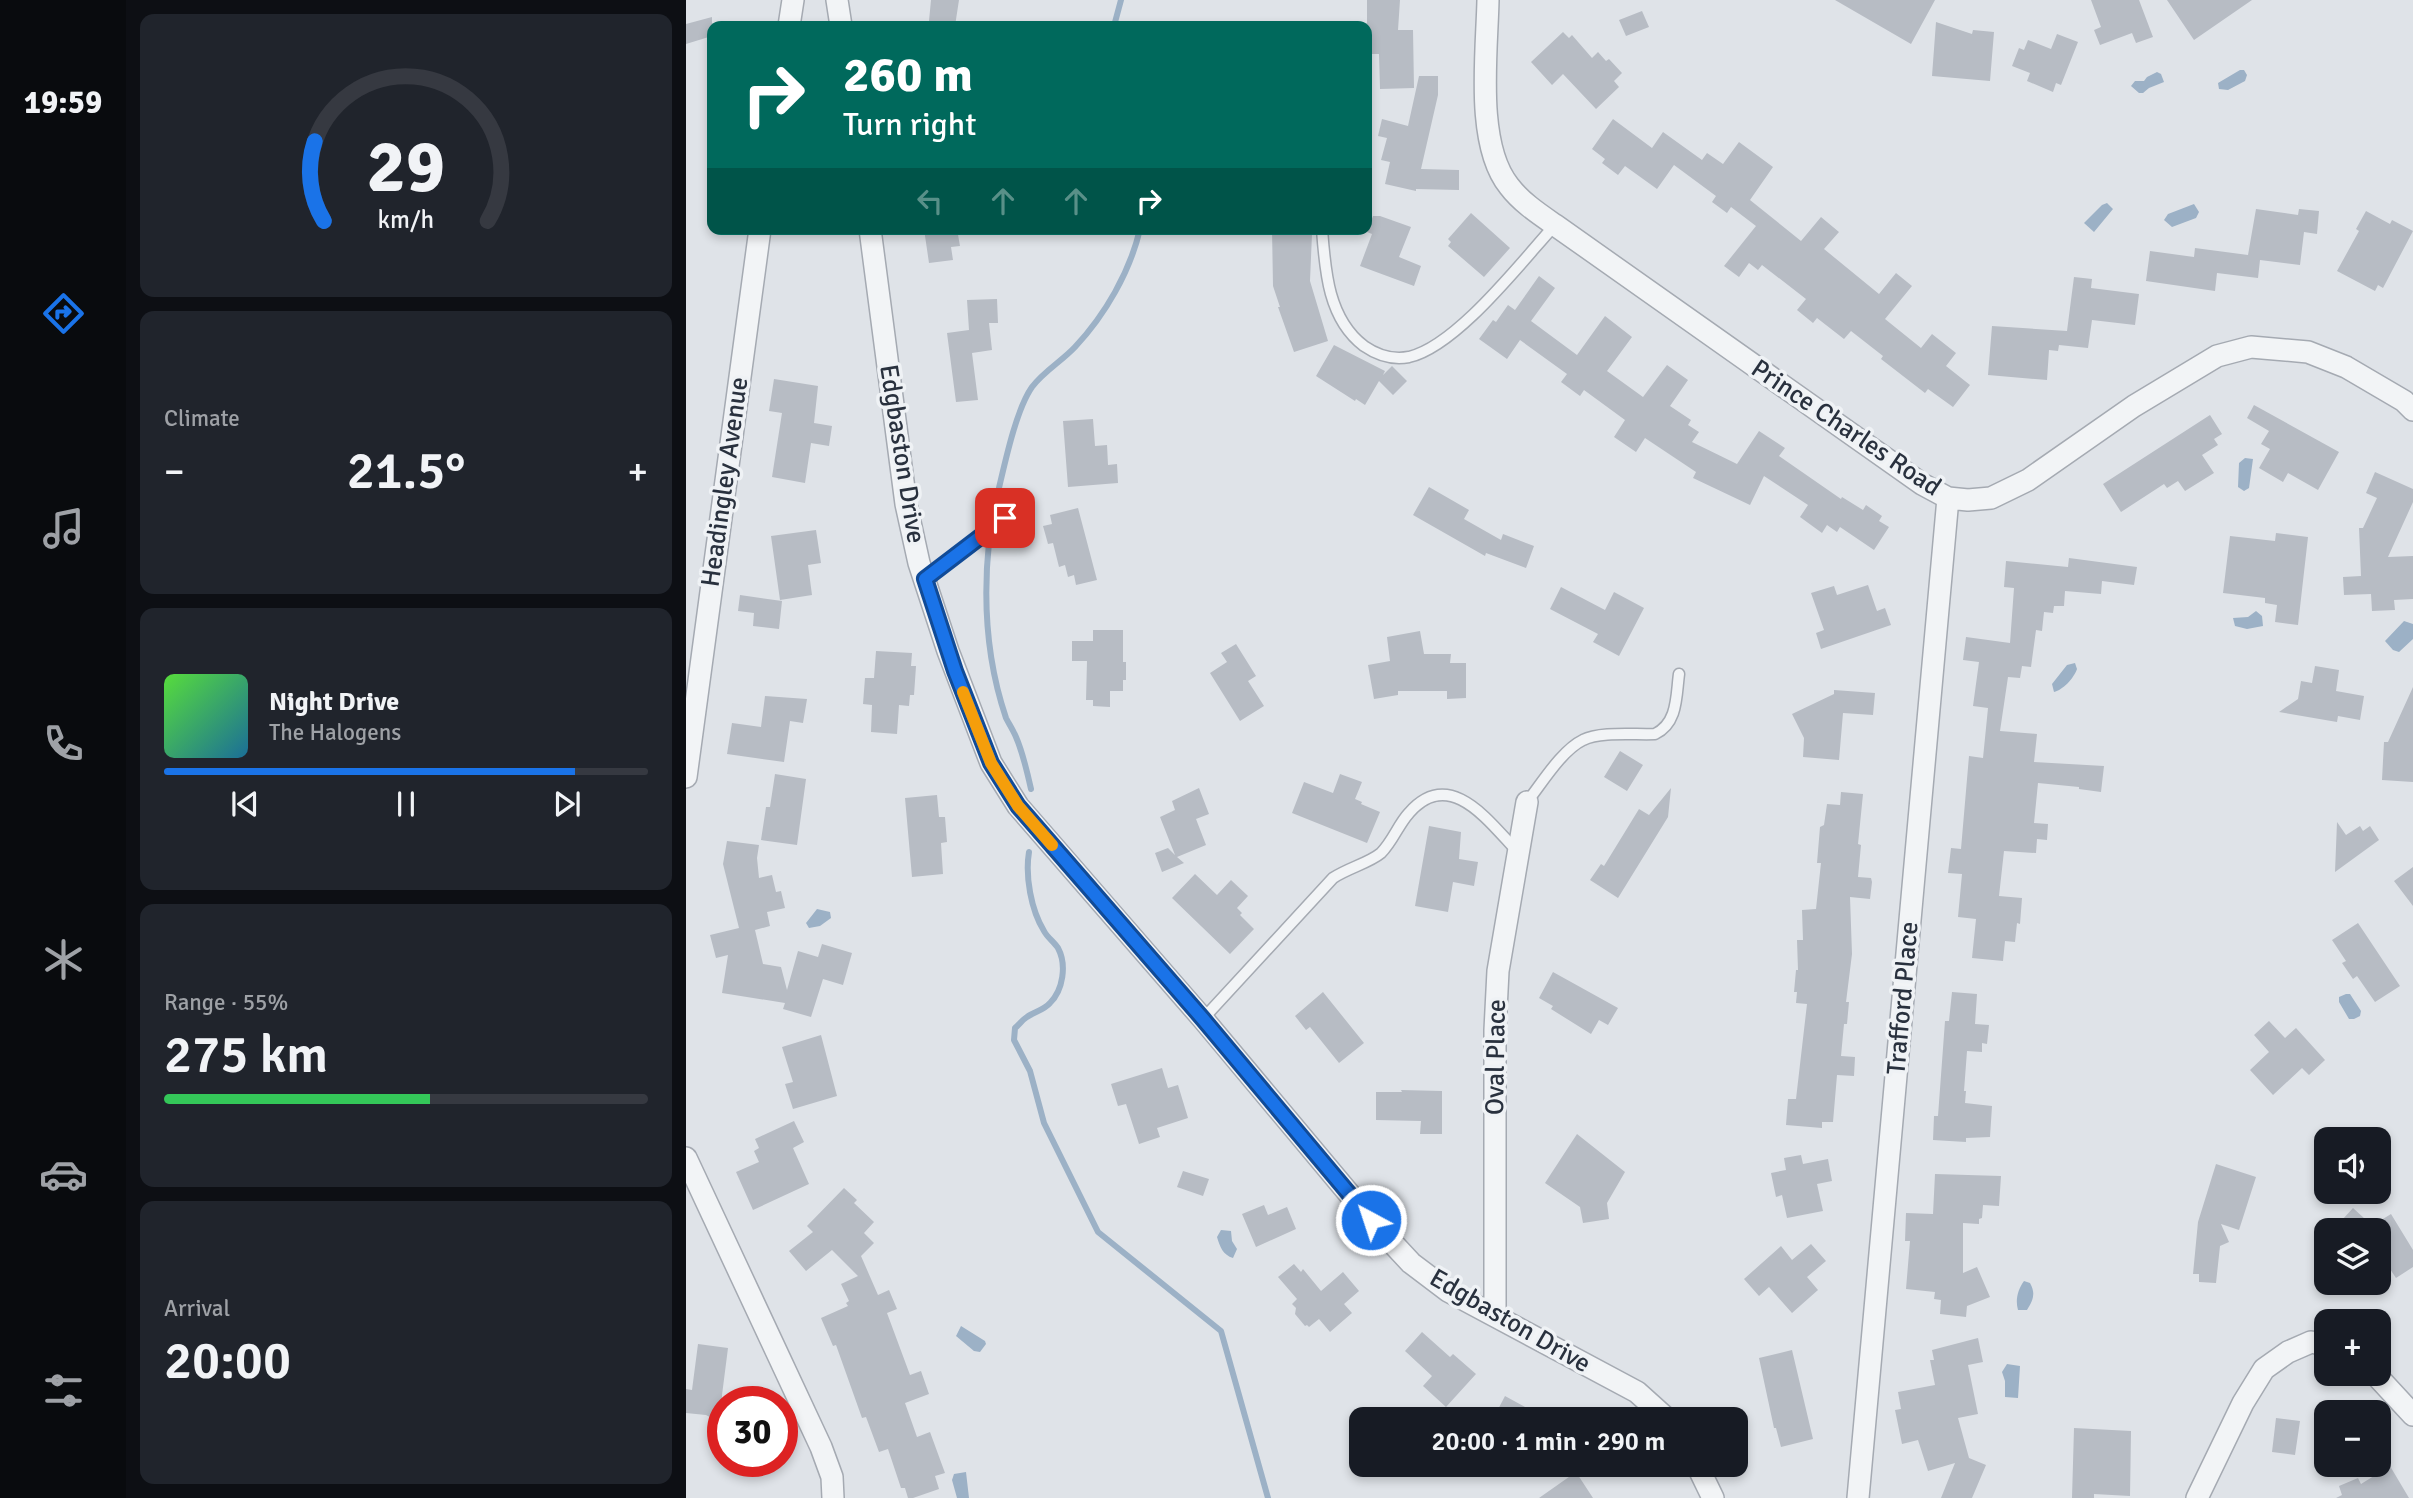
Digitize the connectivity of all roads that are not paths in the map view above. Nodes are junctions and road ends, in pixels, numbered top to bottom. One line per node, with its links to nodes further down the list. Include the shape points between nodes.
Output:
1 (793, 0): 4 (street)
2 (837, 0): 5 (street)
3 (1488, 0): 6 (street, Prince Charles Road, via 1486,126 1493,155 1508,186)
4 (790, 21)
5 (840, 21)
6 (1555, 225): 9 (lane, via 1446,338 1409,357 1371,351 1354,338 1334,303 1325,275); 11 (street, Prince Charles Road)
7 (759, 235): 15 (street, Headingley Avenue)
8 (871, 235): 13 (street, Edgbaston Drive, via 906,504)
9 (1322, 235)
10 (2413, 410): 11 (street, Prince Charles Road, via 2346,368 2308,352 2251,347 2217,356 2134,406 2028,480 1990,498)
11 (1948, 498): 28 (street, Trafford Place)
12 (1025, 503): 13 (lane)
13 (925, 579): 18 (street, Edgbaston Drive, via 991,763 1018,806)
14 (1678, 674): 16 (lane, via 1670,723 1663,730 1582,740)
15 (686, 777)
16 (1527, 802): 17 (street, Oval Place)
17 (1519, 853): 18 (lane, via 1481,812 1454,796 1426,798 1408,814 1380,853 1333,878); 20 (street, Oval Place, via 1498,971)
18 (1203, 1019): 20 (street, Edgbaston Drive, via 1410,1263)
19 (686, 1158): 26 (street, via 821,1447 832,1477)
20 (1495, 1315): 23 (street, Edgbaston Drive, via 1637,1392)
21 (2314, 1343): 29 (street, via 2288,1352 2264,1369)
22 (2386, 1386): 24 (street)
23 (1654, 1407)
24 (2413, 1415)
25 (1703, 1477): 27 (street)
26 (833, 1498)
27 (1713, 1498)
28 (1858, 1498)
29 (2197, 1498)

